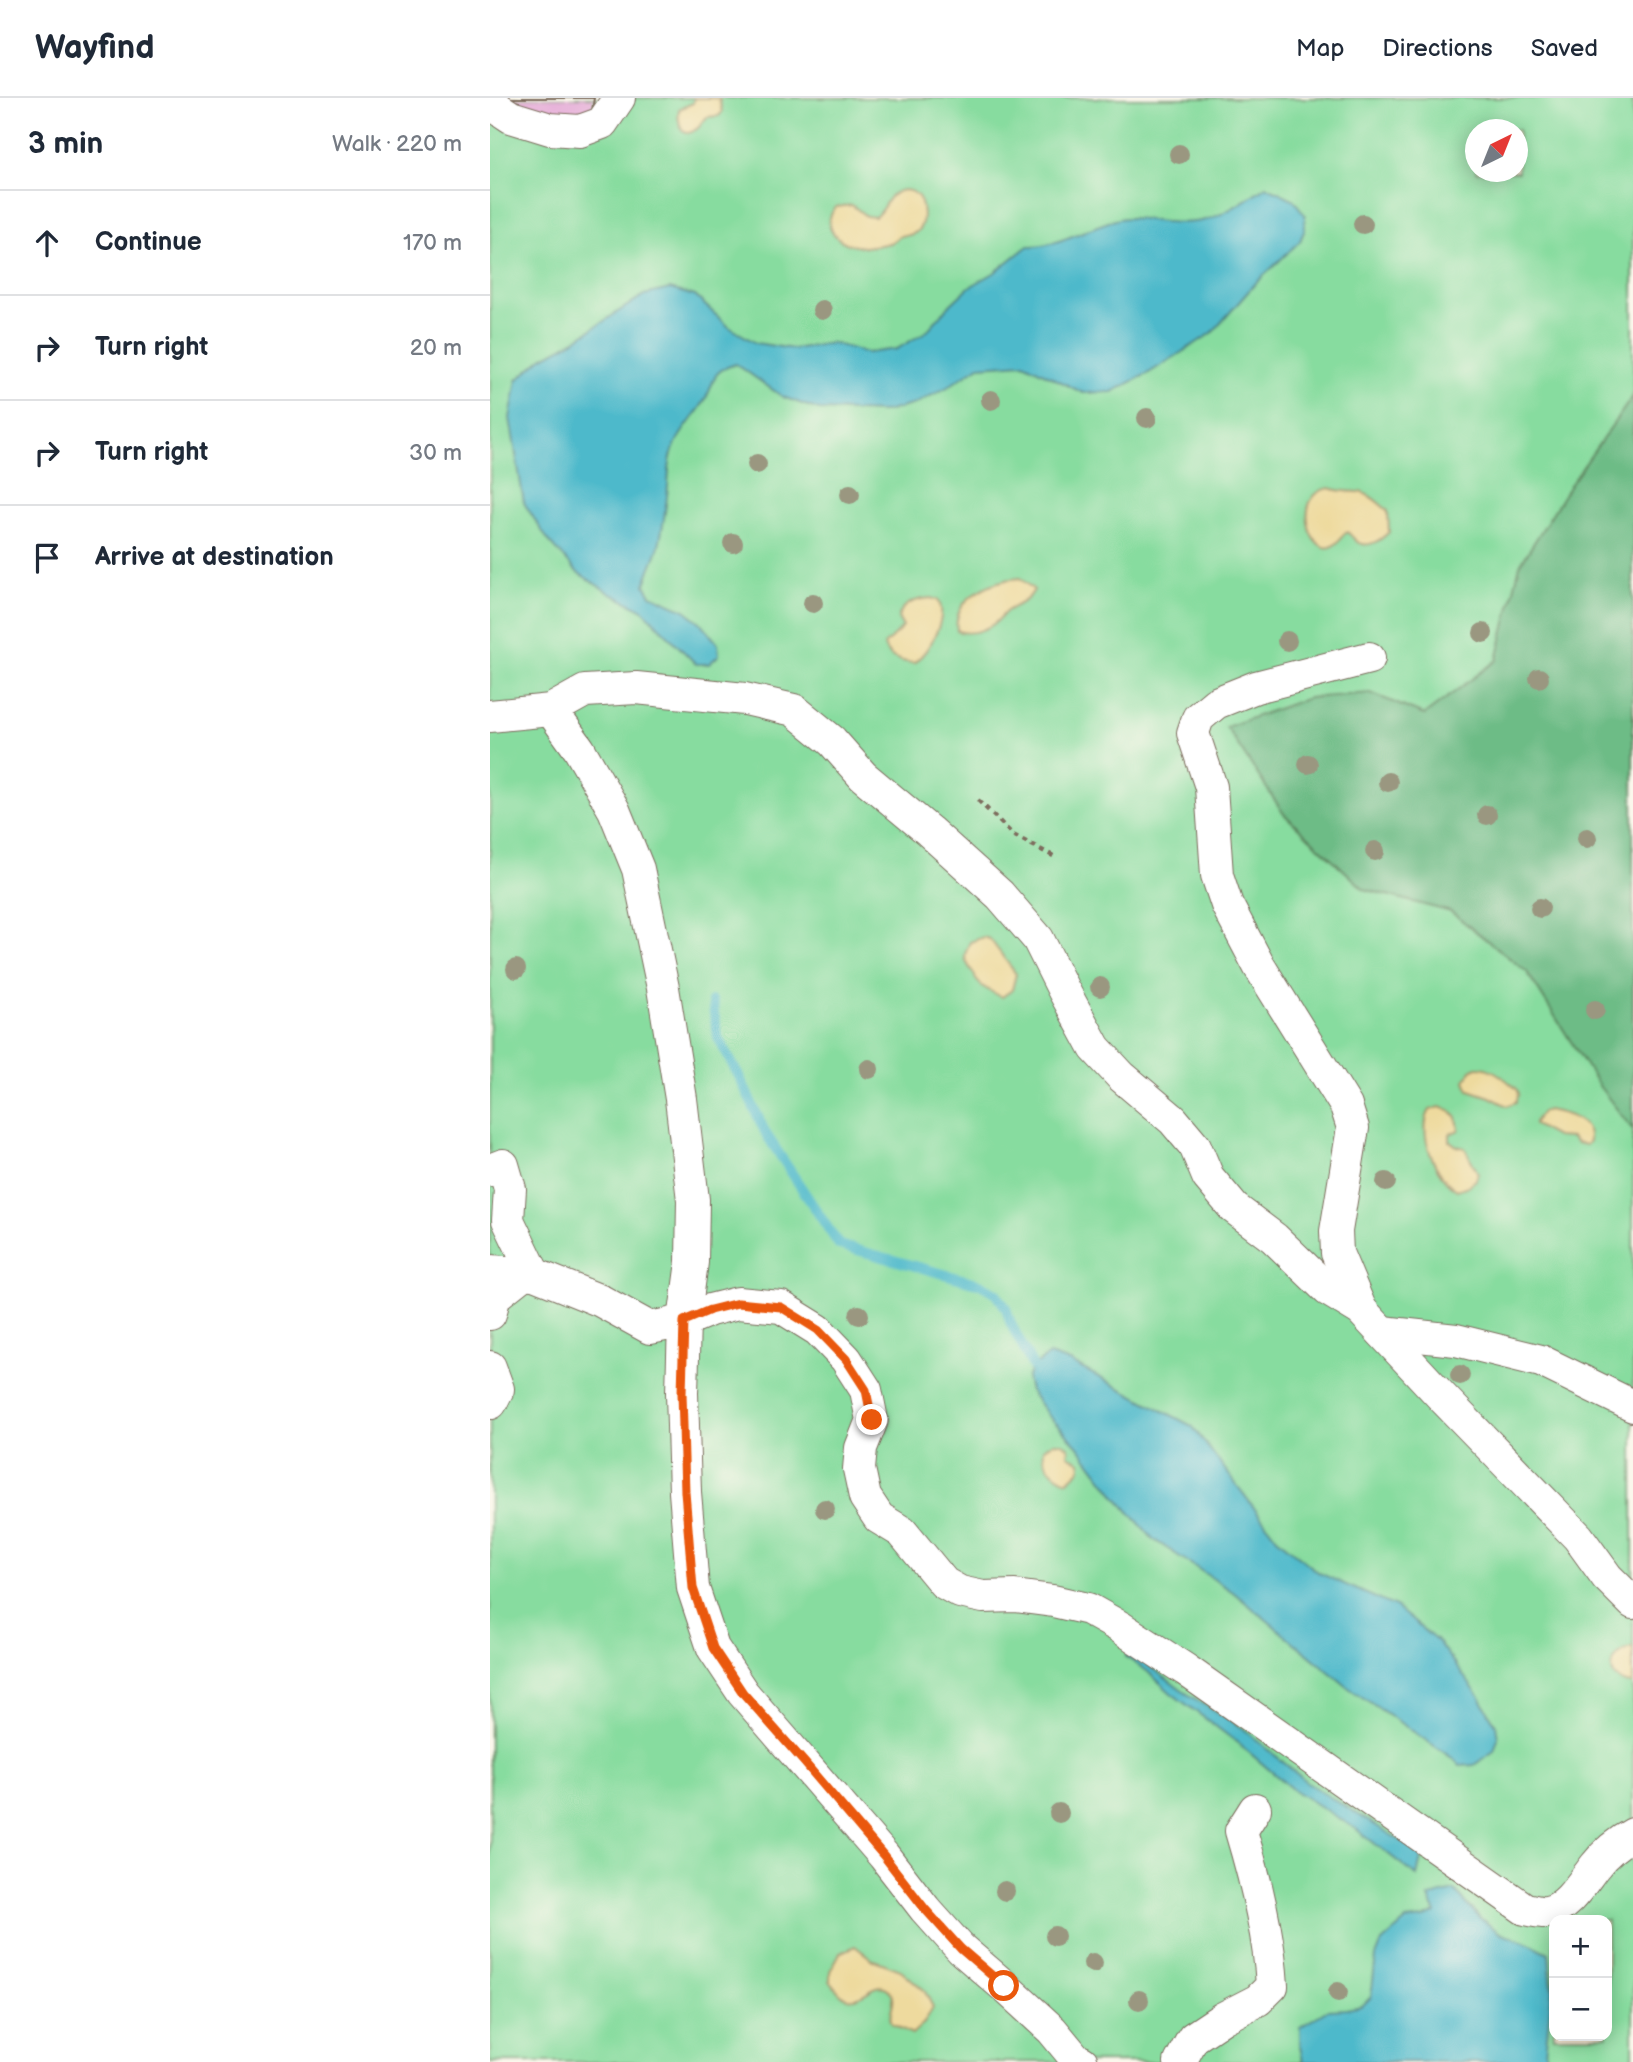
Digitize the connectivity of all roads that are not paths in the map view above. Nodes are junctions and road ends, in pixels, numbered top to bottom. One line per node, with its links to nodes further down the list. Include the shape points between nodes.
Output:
1 (619, 98): 2 (lane, via 601,123 580,131 550,129 511,117)
2 (490, 103)
3 (1369, 658): 11 (lane, via 1256,687 1216,703 1198,718 1193,733 1211,787 1217,875 1227,905 1259,966 1346,1106 1353,1128 1336,1231 1337,1253)
4 (551, 710): 5 (lane); 10 (lane, via 614,810 638,869 665,1000 694,1200); 11 (lane, via 585,691 636,688 744,699 794,710 1000,895 1038,939 1095,1048 1173,1120 1195,1146 1208,1177 1234,1208)
5 (490, 716)
6 (497, 1179): 8 (lane)
7 (490, 1271): 8 (lane)
8 (529, 1273): 9 (lane, via 495,1296); 10 (lane, via 601,1301 650,1328)
9 (490, 1314)
10 (684, 1321): 17 (lane, via 738,1303 781,1307 818,1330 846,1359 866,1390 872,1420 859,1469 865,1497 879,1518 902,1532 944,1583 983,1597 1016,1596 1088,1609 1186,1670 1525,1909 1548,1912 1567,1901 1619,1841); 18 (lane, via 682,1393 693,1588 713,1648 743,1693 925,1909 961,1949)
11 (1371, 1321): 14 (lane, via 1541,1361); 15 (lane, via 1578,1537)
12 (490, 1367): 13 (lane, via 498,1389)
13 (490, 1400)
14 (1633, 1406)
15 (1633, 1603)
16 (1255, 1809): 19 (lane, via 1241,1831 1270,1956 1272,1986 1258,2000 1193,2038)
17 (1633, 1834)
18 (1082, 2062)
19 (1180, 2062)

